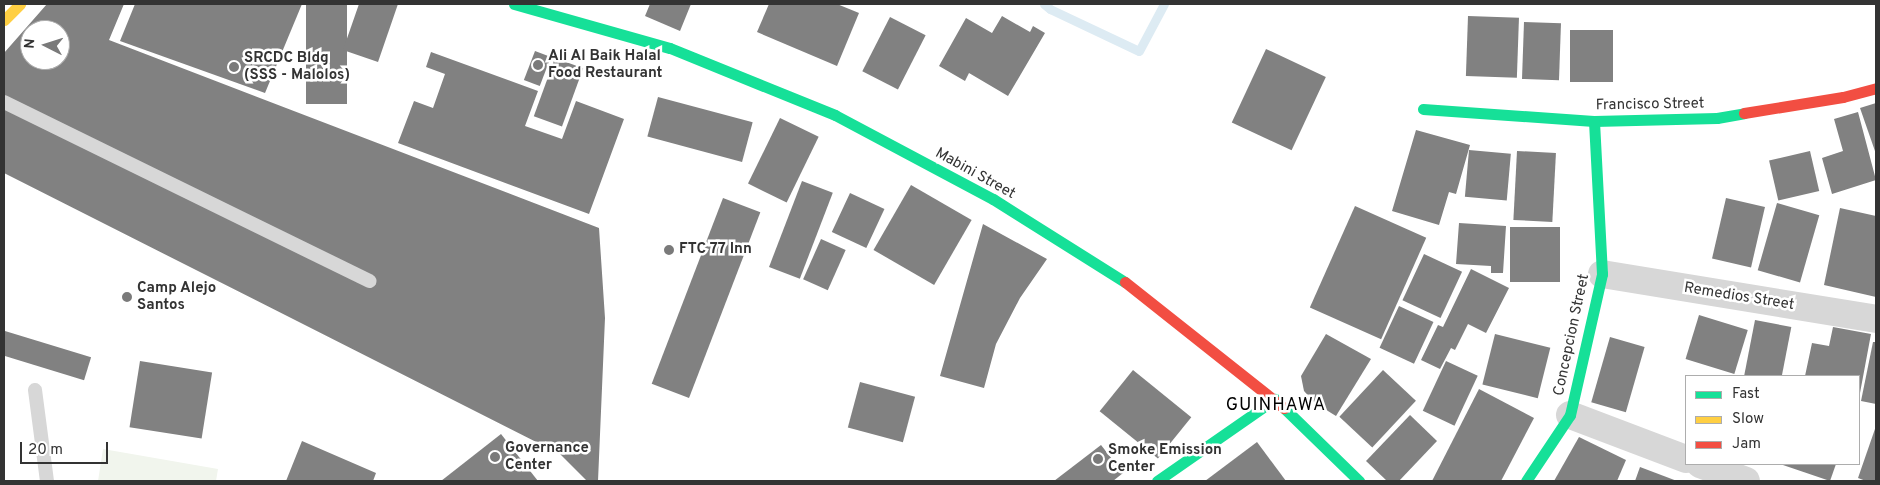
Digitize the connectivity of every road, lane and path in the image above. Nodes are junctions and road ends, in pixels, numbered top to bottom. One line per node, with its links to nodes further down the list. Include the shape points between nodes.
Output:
1 (20, 4): 3 (street)
2 (514, 4): 12 (street, Mabini Street, via 670,48 835,115 993,199 1121,279)
3 (4, 20)
4 (1876, 88): 7 (street, Francisco Street, via 1843,97 1717,118)
5 (4, 102): 9 (lane)
6 (1423, 109): 7 (street, Francisco Street)
7 (1594, 122): 8 (street, Concepcion Street)
8 (1602, 274): 10 (street, Remedios Street); 13 (street, Concepcion Street)
9 (370, 281)
10 (1876, 319)
11 (35, 390): 16 (lane)
12 (1275, 399): 17 (street); 18 (street, Mabini Street)
13 (1570, 415): 14 (street); 19 (street, Concepcion Street)
14 (1685, 459)
15 (1703, 465): 20 (street)
16 (47, 481)
17 (1156, 481)
18 (1358, 481)
19 (1526, 481)
20 (1746, 481)

